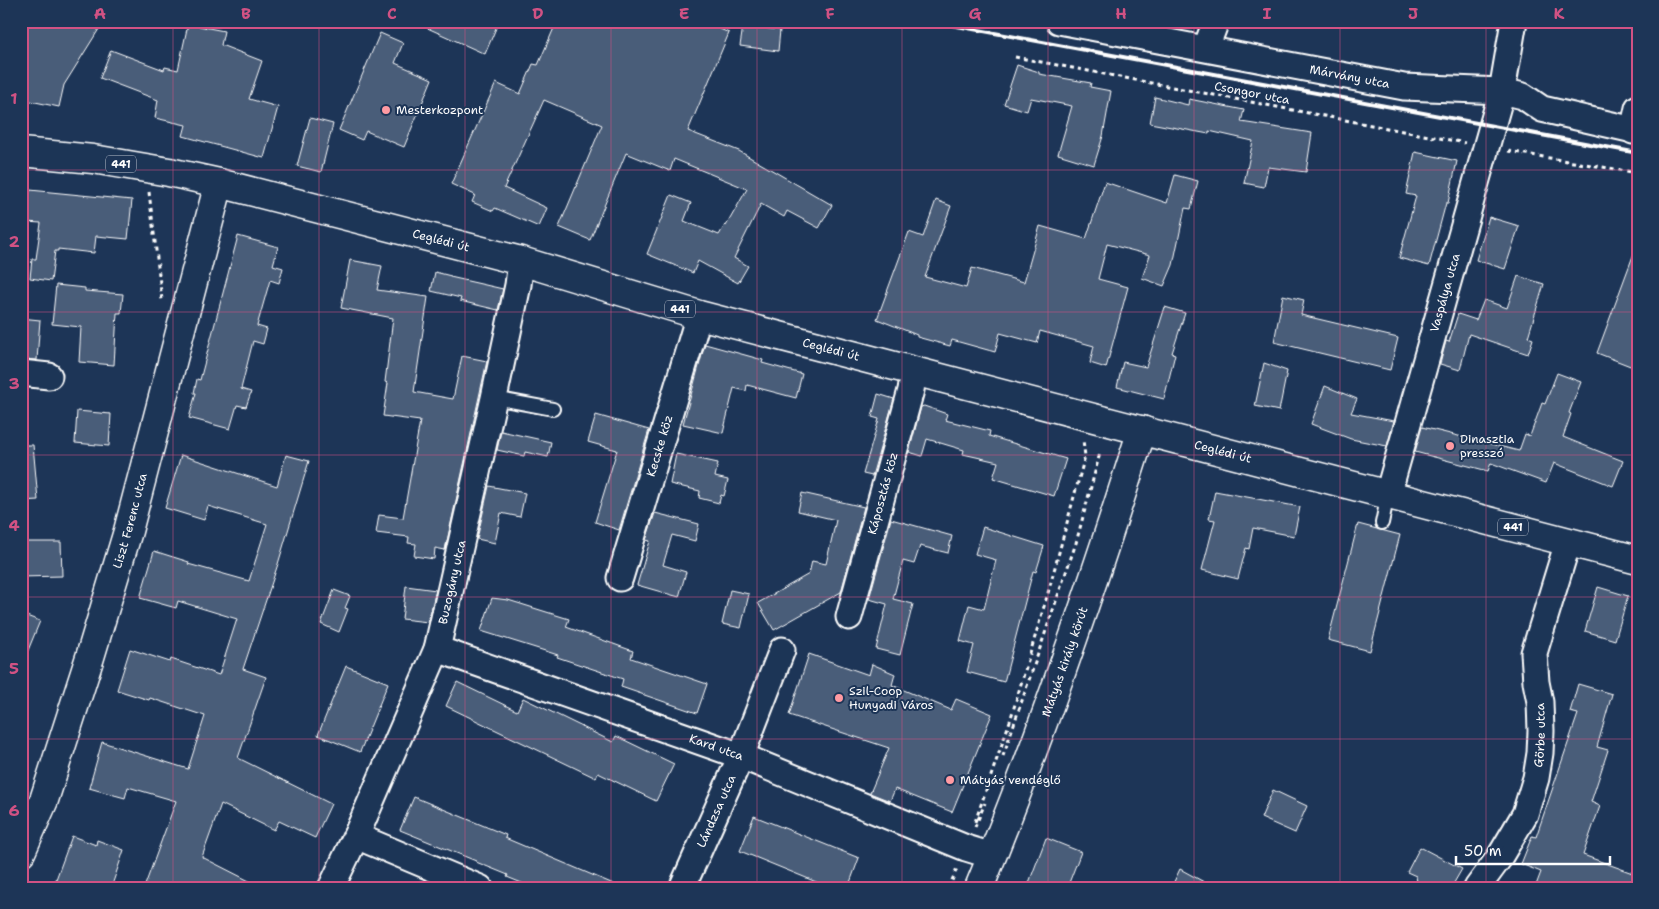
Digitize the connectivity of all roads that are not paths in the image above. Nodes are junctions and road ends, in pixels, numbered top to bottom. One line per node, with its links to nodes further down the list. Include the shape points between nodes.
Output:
1 (1059, 21): 4 (street, Márvány utca)
2 (1216, 21): 4 (street)
3 (1514, 21): 5 (street, Vaspálya utca)
4 (1206, 48): 5 (street, Márvány utca, via 1404,87)
5 (1502, 91): 6 (street, Márvány utca, via 1523,96 1542,109); 17 (street, Vaspálya utca)
6 (1636, 123)
7 (21, 152): 8 (main road, Ceglédi út / 441, via 92,159)
8 (219, 184): 9 (main road, Ceglédi út / 441); 27 (main road, Liszt Ferenc utca, via 126,540 44,800)
9 (522, 261): 10 (main road, Ceglédi út / 441); 14 (street, Buzogány utca)
10 (699, 315): 11 (main road, Ceglédi út / 441); 21 (street, Kecske köz)
11 (914, 371): 16 (main road, Ceglédi út / 441); 22 (street, Káposztás köz)
12 (21, 373): 13 (street)
13 (49, 376)
14 (494, 398): 15 (lane); 23 (street, Buzogány utca)
15 (553, 409)
16 (1142, 430): 17 (main road, Ceglédi út / 441); 28 (main road, Mátyás király körút, via 1056,687)
17 (1388, 494): 18 (lane); 19 (main road, Ceglédi út / 441)
18 (1382, 523)
19 (1568, 542): 20 (main road, Ceglédi út / 441); 33 (street, Görbe utca, via 1534,653 1542,731 1536,778 1525,814)
20 (1638, 560)
21 (620, 578)
22 (849, 617)
23 (437, 649): 25 (street, Kard utca); 26 (street, Buzogány utca)
24 (782, 650): 25 (street, Lándzsa utca)
25 (741, 756): 28 (street, Kard utca); 31 (street, Lándzsa utca)
26 (356, 836): 29 (street, Buzogány utca); 30 (street)
27 (21, 852)
28 (992, 856): 32 (main road, Mátyás király körút)
29 (331, 888)
30 (480, 888)
31 (682, 888)
32 (979, 888)
33 (1477, 888)

